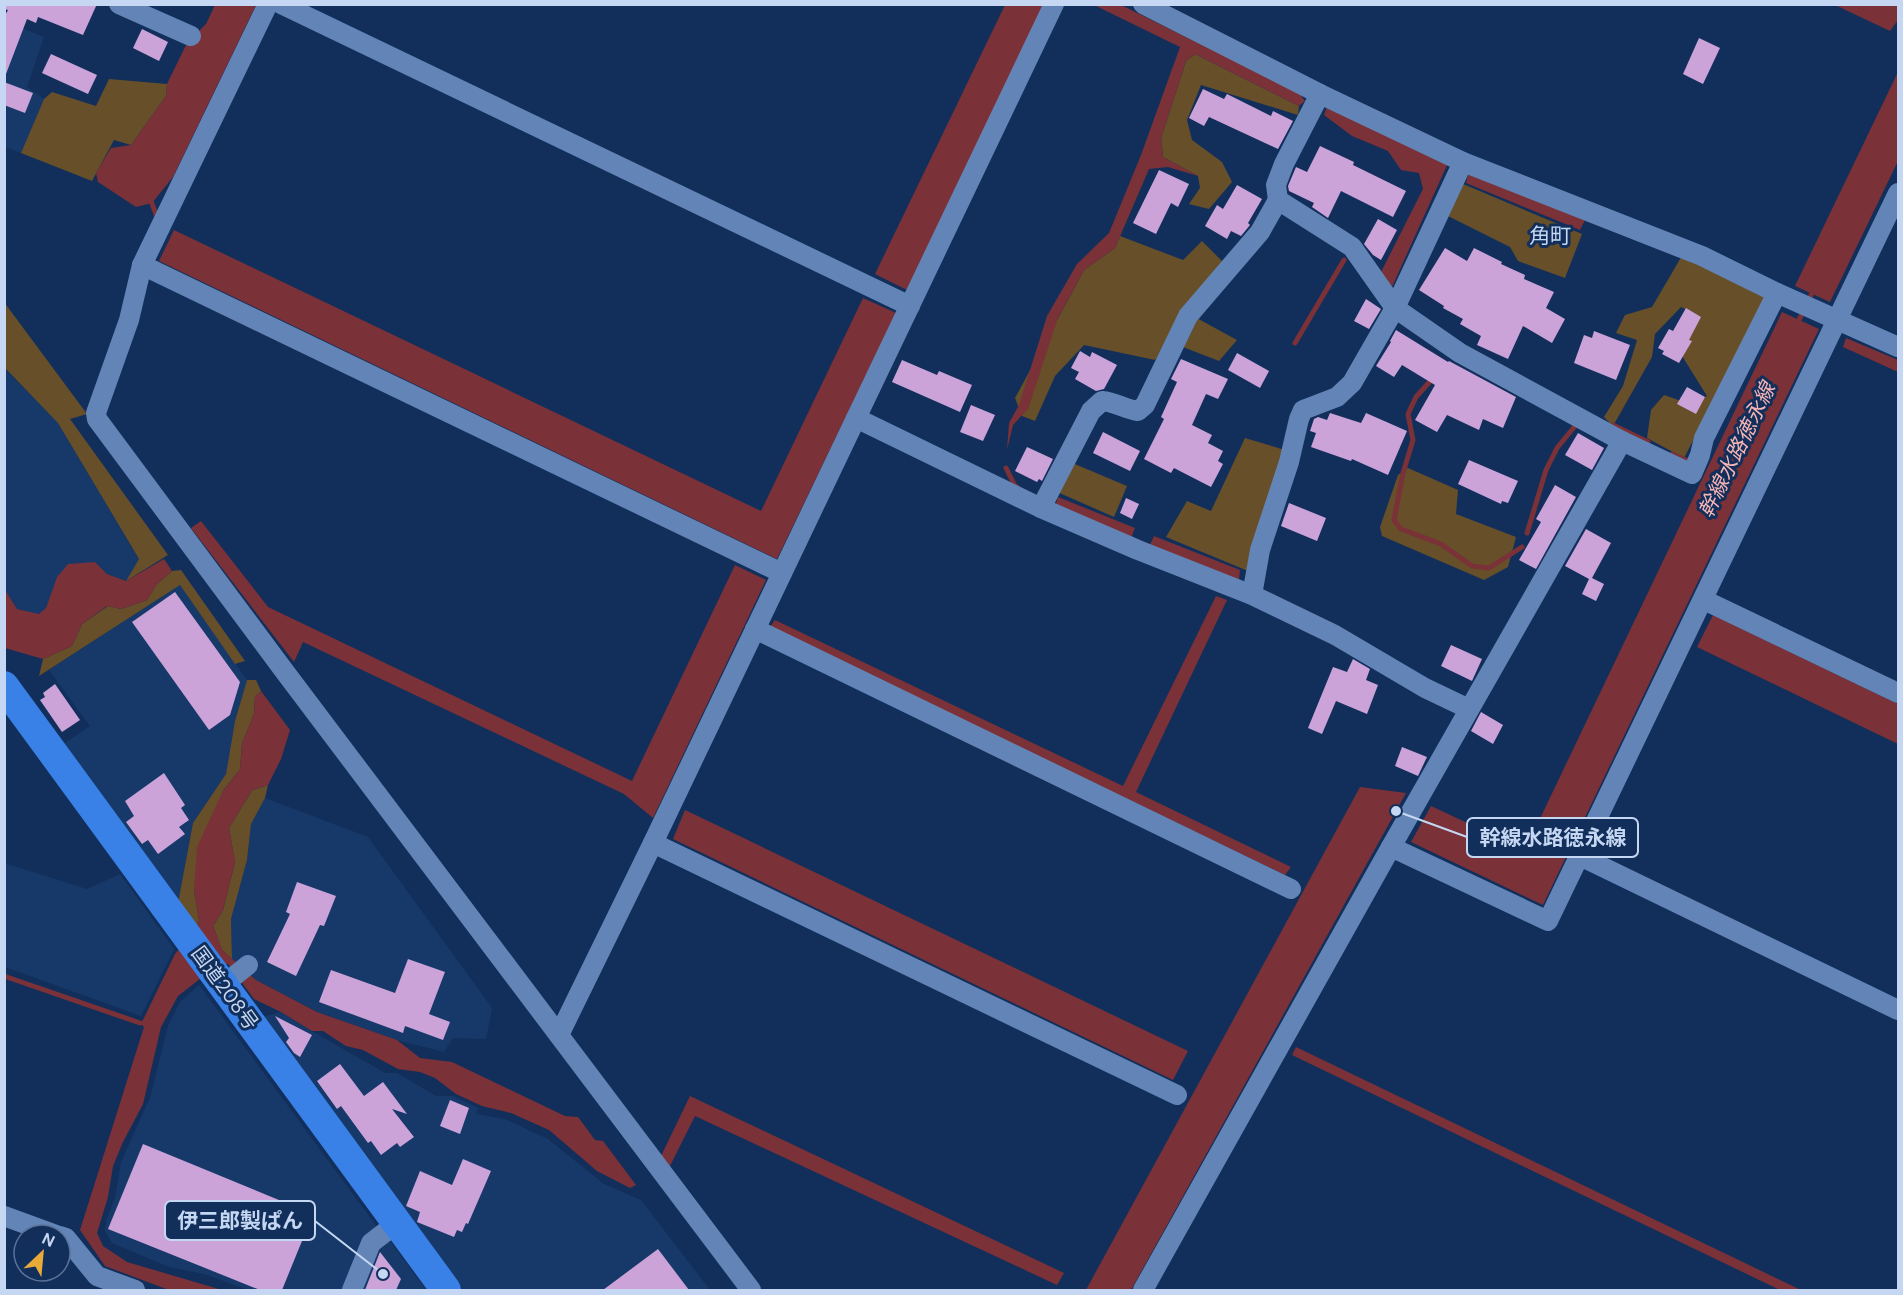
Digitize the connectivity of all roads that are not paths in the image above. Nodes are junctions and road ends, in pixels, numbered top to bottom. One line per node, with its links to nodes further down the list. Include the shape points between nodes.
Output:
1 (119, 4): 6 (street)
2 (267, 4): 11 (street)
3 (281, 4): 13 (street)
4 (1054, 4): 13 (street)
5 (1143, 4): 7 (street)
6 (190, 36)
7 (1320, 94): 8 (street); 10 (street, via 1284,164 1276,185)
8 (1463, 162): 12 (street, via 1702,256); 14 (street)
9 (1899, 194): 15 (street)
10 (1278, 200): 14 (street, via 1352,247); 19 (street, via 1260,232 1188,316 1145,405 1138,411 1102,401 1091,411)
11 (142, 265): 20 (street); 34 (street, via 97,419)
12 (1777, 293): 15 (street); 18 (street, via 1704,438 1692,474)
13 (910, 306): 17 (street)
14 (1395, 308): 18 (street, via 1460,353); 21 (street, via 1352,383 1337,397 1303,410 1260,550)
15 (1838, 320): 16 (street); 22 (street)
16 (1899, 346)
17 (856, 418): 19 (street); 20 (street)
18 (1622, 441): 26 (street)
19 (1041, 507): 21 (street)
20 (782, 573): 23 (street)
21 (1252, 595): 26 (street, via 1335,635)
22 (1704, 600): 25 (street); 29 (street)
23 (755, 629): 28 (street); 30 (street)
24 (4, 686): 32 (highway, 国道208号)
25 (1899, 693)
26 (1469, 709): 27 (street)
27 (1395, 838): 29 (street, via 1548,921); 44 (street)
28 (653, 843): 34 (street); 35 (street)
29 (1580, 856): 33 (street)
30 (1291, 889)
31 (248, 965): 32 (street)
32 (227, 981): 38 (highway, 国道208号)
33 (1899, 1010)
34 (559, 1035): 43 (street)
35 (1178, 1095)
36 (4, 1216): 37 (street)
37 (23, 1223)
38 (397, 1223): 41 (street, via 371,1243); 42 (highway, 国道208号)
39 (72, 1245): 40 (street, via 97,1276)
40 (135, 1290)
41 (352, 1290)
42 (446, 1290)
43 (751, 1290)
44 (1143, 1290)

